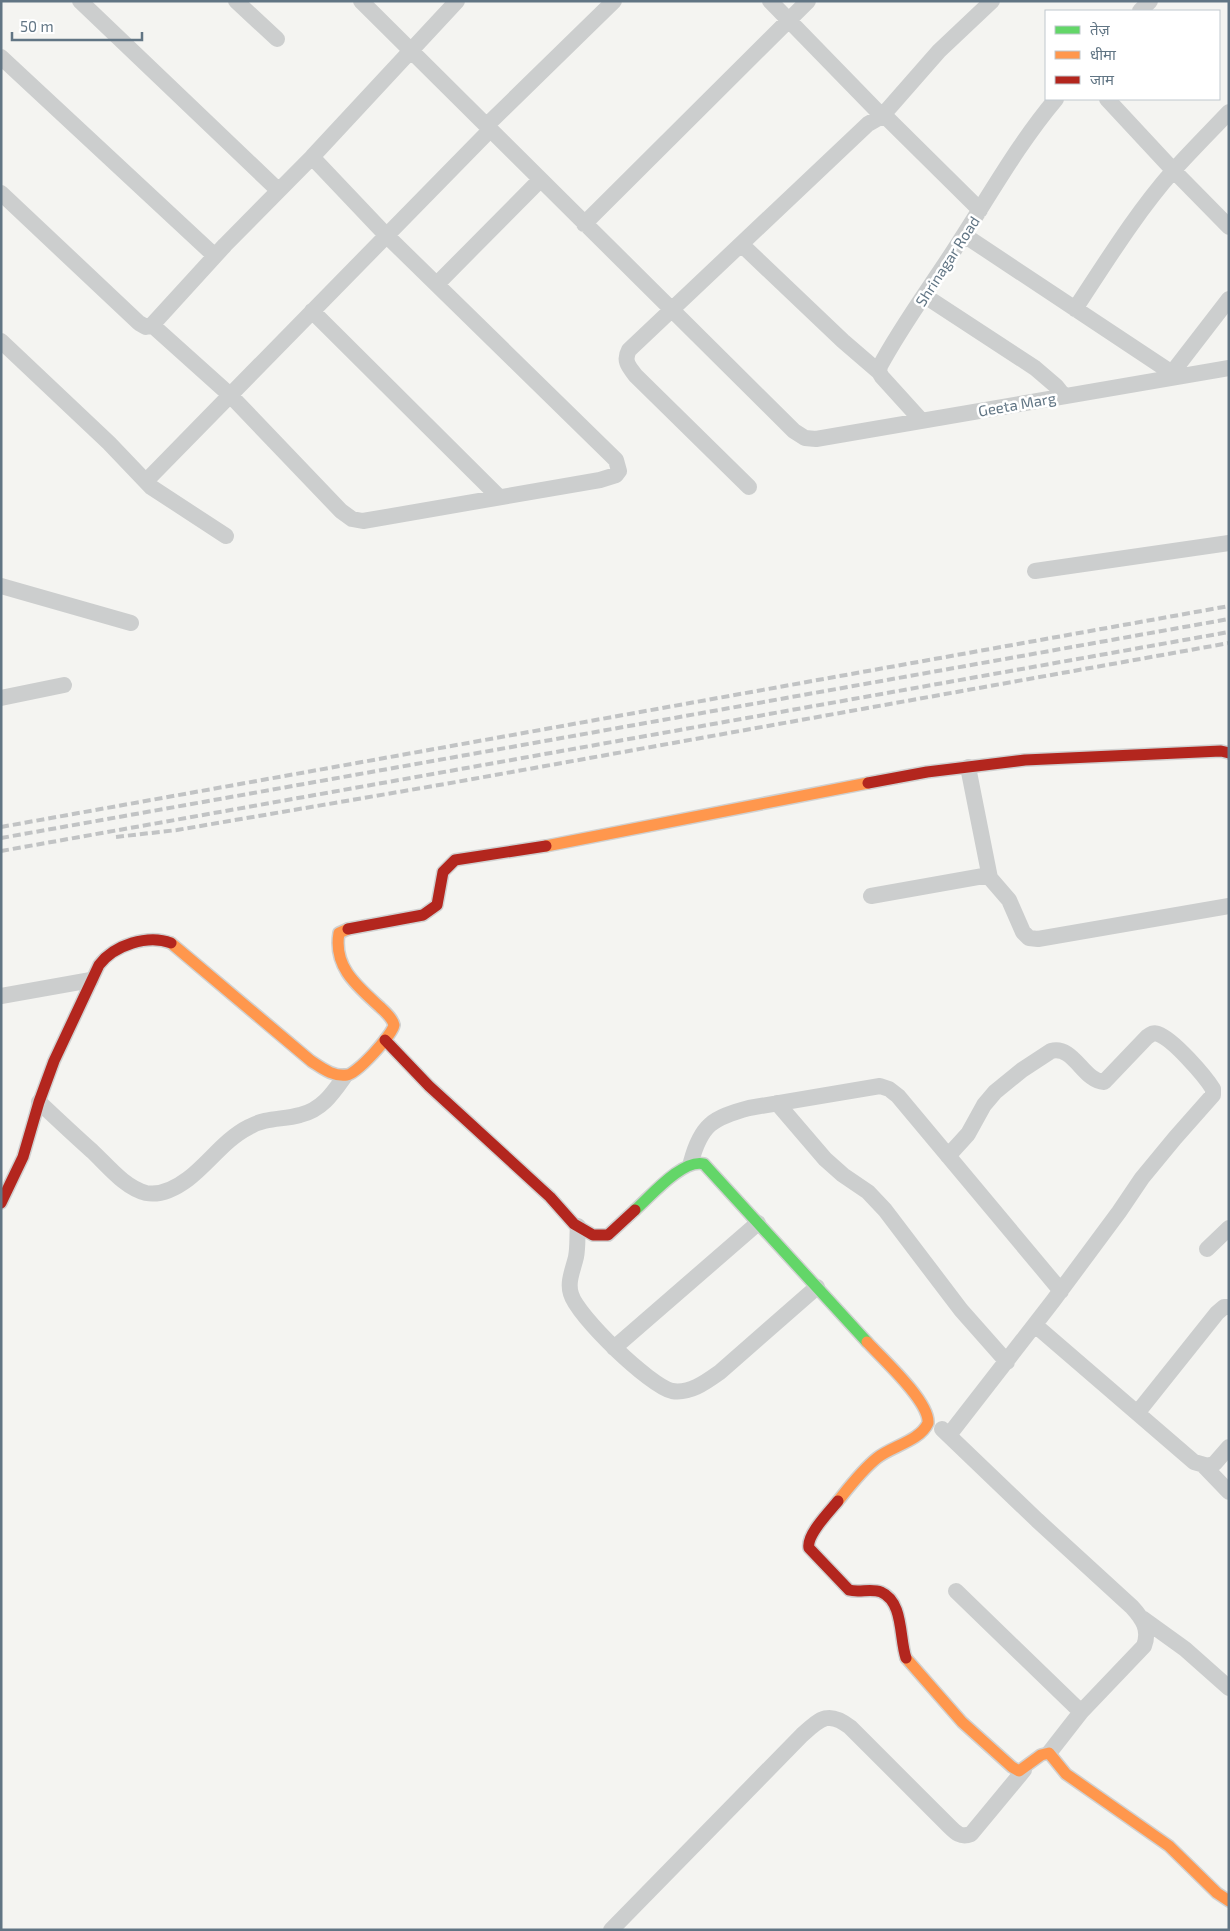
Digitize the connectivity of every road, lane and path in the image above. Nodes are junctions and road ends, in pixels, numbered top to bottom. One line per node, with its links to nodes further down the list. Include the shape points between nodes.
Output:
1 (80, 1): 23 (street)
2 (236, 1): 12 (street)
3 (361, 1): 13 (street)
4 (457, 1): 13 (street)
5 (614, 1): 19 (street)
6 (770, 1): 11 (street)
7 (808, 1): 11 (street)
8 (992, 1): 18 (street, via 939,51)
9 (1150, 1): 10 (street)
10 (1141, 10)
11 (789, 20): 18 (street); 26 (street)
12 (277, 39)
13 (411, 49): 19 (street); 20 (street)
14 (1, 57): 31 (street)
15 (1055, 100): 25 (street, Shrinagar Road, via 1025,139)
16 (1108, 100): 21 (street)
17 (1229, 112): 21 (street)
18 (882, 116): 25 (street); 30 (street, via 868,124)
19 (488, 128): 22 (street); 29 (street)
20 (312, 157): 23 (street); 29 (street)
21 (1173, 170): 27 (street); 35 (street, via 1127,229)
22 (540, 180): 26 (street); 32 (street)
23 (278, 190): 31 (street)
24 (1, 193): 38 (street, via 139,323 146,327)
25 (980, 210): 28 (street, Shrinagar Road)
26 (584, 224): 36 (street)
27 (1229, 227)
28 (964, 234): 33 (street, Shrinagar Road); 35 (street)
29 (386, 235): 32 (street); 37 (street)
30 (741, 244): 36 (street); 41 (street)
31 (215, 256): 38 (street)
32 (437, 284): 48 (street, via 616,460 618,466 616,475 600,480)
33 (925, 296): 41 (street, Shrinagar Road, via 891,346); 44 (street, via 1035,368)
34 (1229, 299): 42 (street)
35 (1075, 309): 42 (street)
36 (671, 310): 45 (street, Geeta Marg, via 794,432 805,438 816,439); 47 (street, via 629,350 626,356 628,366)
37 (312, 311): 43 (street); 48 (street)
38 (152, 325): 43 (street)
39 (1, 341): 46 (street)
40 (1229, 368): 42 (street, Geeta Marg)
41 (879, 372): 45 (street)
42 (1170, 375): 44 (street, Geeta Marg)
43 (230, 396): 46 (street, via 149,478); 48 (street, via 352,519 363,521)
44 (1064, 396): 45 (street, Geeta Marg)
45 (921, 420)
46 (144, 479): 49 (street)
47 (749, 487)
48 (499, 497)
49 (226, 536)
50 (1229, 543): 51 (street)
51 (1035, 571)
52 (1, 586): 53 (street)
53 (131, 622)
54 (64, 685): 55 (street)
55 (1, 698)
56 (1229, 753): 57 (street, via 1058,758)
57 (968, 767): 58 (street); 63 (street, via 926,772 531,849 455,860 443,872 439,901 432,910 423,915 350,928 339,933 337,938 341,963 348,975 393,1020 394,1030)
58 (989, 875): 59 (street); 60 (street, via 1009,900 1023,932 1029,938)
59 (871, 896)
60 (1229, 906)
61 (91, 980): 62 (street); 64 (street, via 102,961 125,946 169,941 185,951 311,1060 329,1072); 65 (street)
62 (1, 996)
63 (385, 1040): 64 (street, via 352,1074); 71 (street, via 429,1086)
64 (345, 1076): 65 (street, via 327,1100 312,1111 300,1116 265,1120 248,1127 189,1178 159,1193 147,1193 126,1183)
65 (39, 1102): 69 (street, via 22,1156)
66 (777, 1103): 67 (street, via 880,1086 898,1096); 68 (street, via 731,1113 708,1126 699,1137); 79 (street, via 825,1159 868,1192 885,1210 960,1310)
67 (948, 1156): 75 (street); 75 (street, via 968,1134 995,1092 1051,1051 1064,1052 1094,1078 1104,1082 1147,1037 1158,1033 1179,1049 1210,1085 1213,1095 1142,1178)
68 (691, 1162): 70 (street, via 704,1164); 71 (street, via 608,1235 593,1235)
69 (2, 1199)
70 (758, 1223): 74 (street); 78 (street)
71 (578, 1226): 78 (street, via 569,1289 577,1307)
72 (1229, 1228): 73 (street)
73 (1207, 1249)
74 (817, 1287): 78 (street, via 720,1372 690,1390 673,1391 659,1386); 81 (street, via 921,1401)
75 (1061, 1291): 77 (street)
76 (1229, 1307): 80 (street, via 1217,1313)
77 (1035, 1325): 79 (street); 80 (street)
78 (614, 1348)
79 (1007, 1362): 82 (street)
80 (1138, 1412): 84 (street, via 1194,1462)
81 (929, 1417): 82 (street); 91 (street, via 926,1428 888,1449 849,1487 811,1535 808,1548 849,1590 856,1593 881,1592 887,1596 900,1618 906,1659 962,1722 1012,1766 1019,1771)
82 (949, 1435): 87 (street)
83 (1229, 1447): 84 (street, via 1215,1463)
84 (1203, 1466): 85 (street)
85 (1229, 1492)
86 (956, 1592): 89 (street)
87 (1142, 1618): 88 (street); 89 (street, via 1147,1638 1144,1646)
88 (1226, 1680)
89 (1081, 1712): 90 (street)
90 (1049, 1753): 91 (street, via 1041,1754); 92 (street, via 1080,1786 1170,1846)
91 (1024, 1770): 93 (street, via 971,1834 958,1835 850,1727 826,1717 802,1734)
92 (1229, 1901)
93 (612, 1930)

